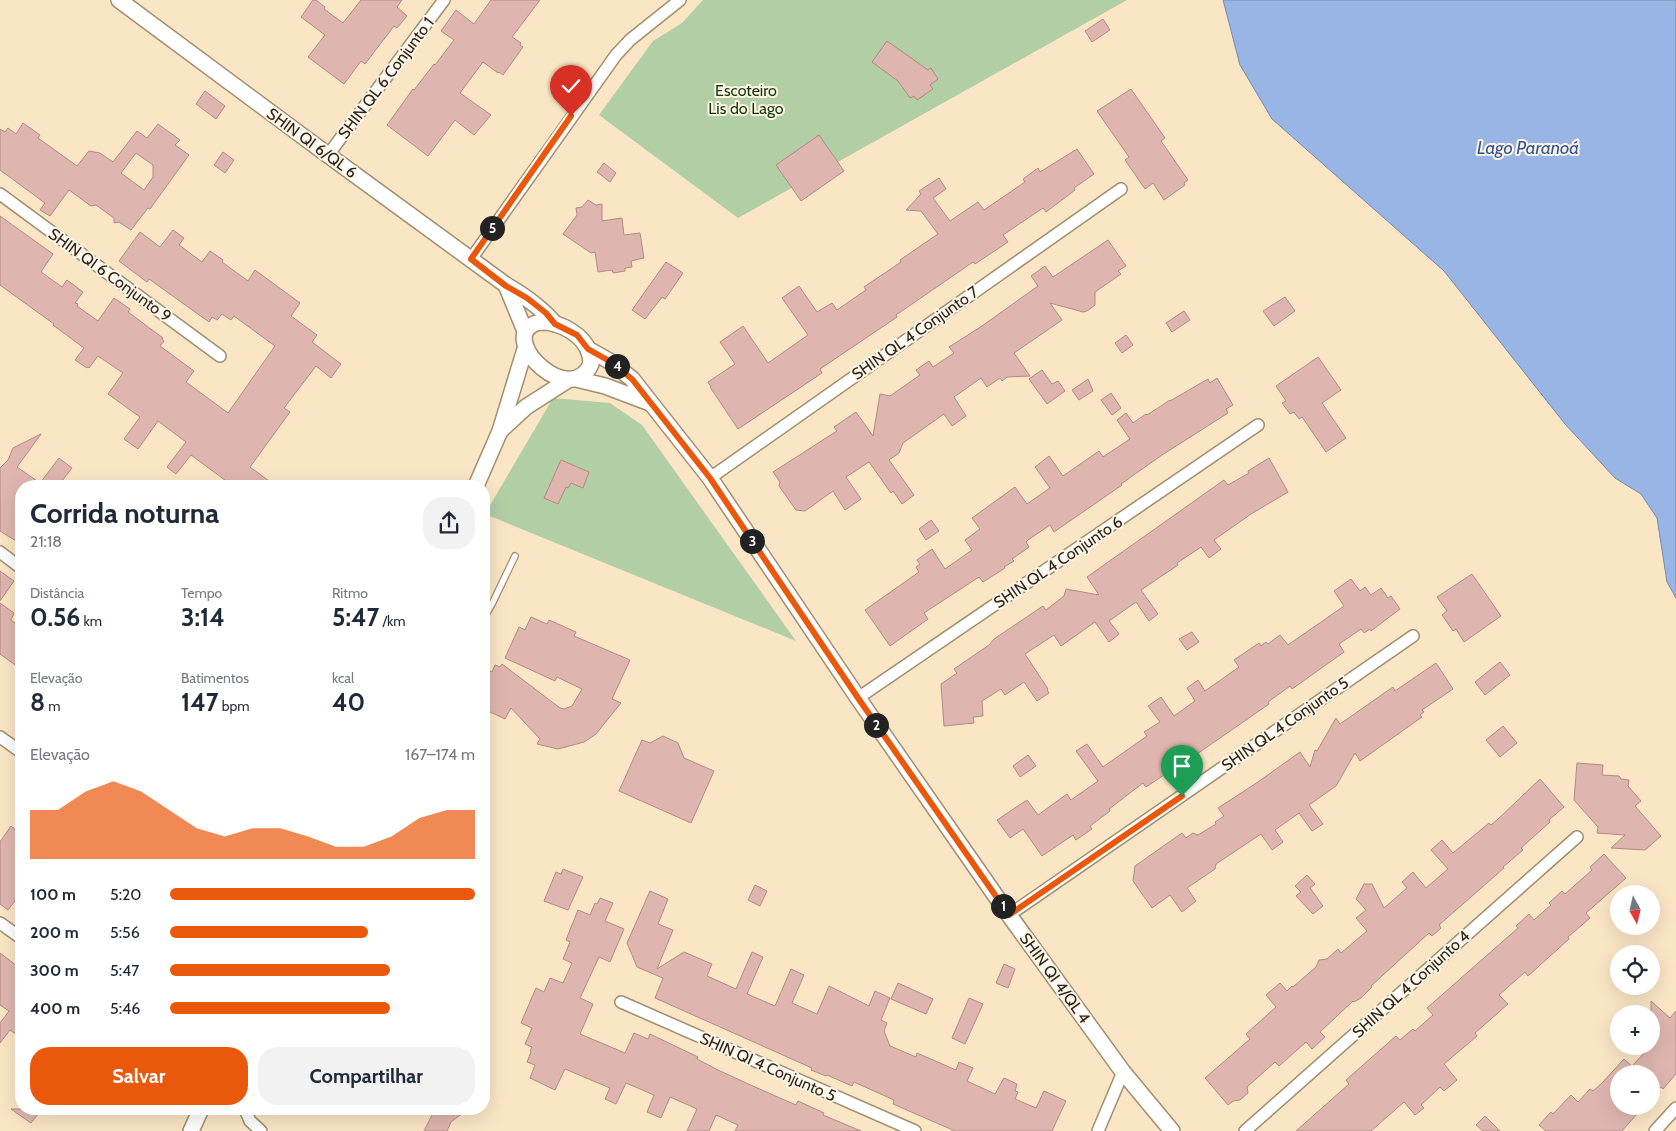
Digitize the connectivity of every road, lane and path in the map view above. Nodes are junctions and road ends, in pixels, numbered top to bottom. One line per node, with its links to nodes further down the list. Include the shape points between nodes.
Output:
1 (119, 0): 4 (street, SHIN QI 6/QL 6)
2 (444, 0): 4 (street, SHIN QL 6 Conjunto 1)
3 (680, 0): 7 (street, via 616,55)
4 (328, 155): 7 (street, SHIN QI 6/QL 6)
5 (1120, 189): 18 (street, SHIN QL 4 Conjunto 7)
6 (0, 194): 13 (street, SHIN QI 6 Conjunto 9)
7 (471, 259): 8 (street, SHIN QI 6/QL 6)
8 (506, 286): 9 (street, SHIN QI 6/QL 6, via 538,306); 10 (street, SHIN QI 6/QL 6)
9 (555, 324): 10 (street, via 536,323); 12 (street, via 577,335)
10 (525, 331): 11 (street)
11 (525, 349): 14 (street, via 552,375); 17 (street)
12 (588, 349): 14 (street, via 591,364 584,374); 15 (street, SHIN QI 4/QL 4, via 623,370)
13 (220, 356)
14 (572, 380): 15 (street, SHIN QI 4/QL 4, via 612,388); 17 (street, via 526,407)
15 (651, 404): 18 (street, SHIN QI 4/QL 4)
16 (1258, 425): 25 (street, SHIN QL 4 Conjunto 6)
17 (500, 431): 19 (street)
18 (710, 478): 25 (street, SHIN QI 4/QL 4)
19 (479, 480)
20 (0, 552): 22 (street)
21 (515, 556): 23 (lane)
22 (15, 563)
23 (490, 608)
24 (1414, 636): 29 (street, SHIN QL 4 Conjunto 5)
25 (858, 698): 29 (street, SHIN QI 4/QL 4)
26 (0, 737): 27 (street)
27 (15, 748)
28 (1577, 837): 42 (street, SHIN QL 4 Conjunto 4)
29 (1009, 915): 33 (street, SHIN QI 4/QL 4)
30 (0, 922): 31 (street)
31 (15, 933)
32 (620, 1002): 39 (street, SHIN QI 4 Conjunto 5)
33 (1123, 1072): 40 (street); 41 (street, SHIN QI 4/QL 4)
34 (1676, 1108): 43 (street)
35 (198, 1115): 37 (street)
36 (248, 1115): 38 (street)
37 (191, 1131)
38 (261, 1131)
39 (915, 1131)
40 (1098, 1131)
41 (1172, 1131)
42 (1245, 1131)
43 (1655, 1131)

